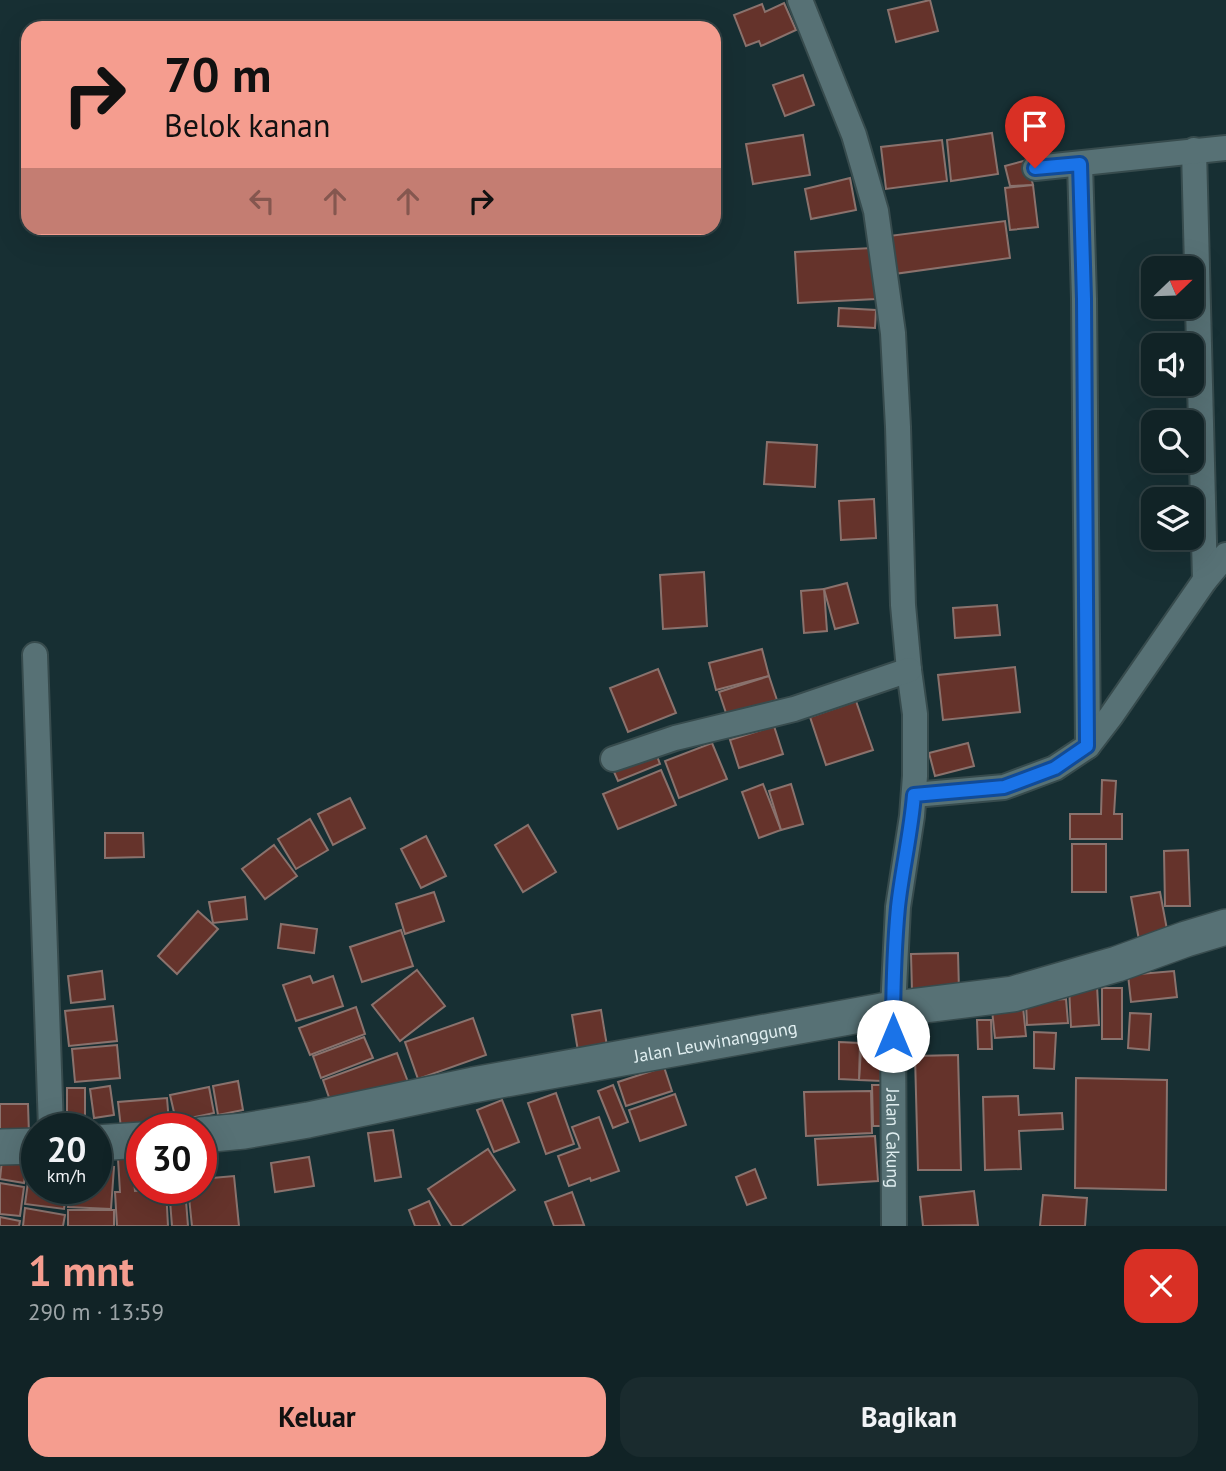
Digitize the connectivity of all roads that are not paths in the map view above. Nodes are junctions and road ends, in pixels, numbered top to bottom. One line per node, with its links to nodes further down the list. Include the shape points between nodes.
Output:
1 (800, 0): 9 (street, Jalan Cakung, via 854,135 876,211 893,333)
2 (1226, 148): 3 (street)
3 (1194, 150): 4 (street); 7 (street)
4 (1080, 164): 5 (street); 10 (street)
5 (1035, 168)
6 (1226, 555): 7 (street)
7 (1205, 580): 10 (street)
8 (35, 655): 15 (street)
9 (909, 670): 11 (street, via 794,709 675,738); 12 (street, Jalan Cakung, via 915,714)
10 (1087, 746): 12 (street, via 1055,768 1004,787)
11 (612, 759)
12 (914, 795): 14 (street, Jalan Cakung, via 898,906)
13 (1226, 928): 14 (main road, Jalan Leuwinanggung, via 1013,993)
14 (893, 1009): 16 (main road, Jalan Leuwinanggung, via 486,1083 308,1121); 19 (street, Jalan Cakung)
15 (50, 1113)
16 (217, 1134)
17 (21, 1146): 18 (main road)
18 (0, 1147)
19 (894, 1226)

